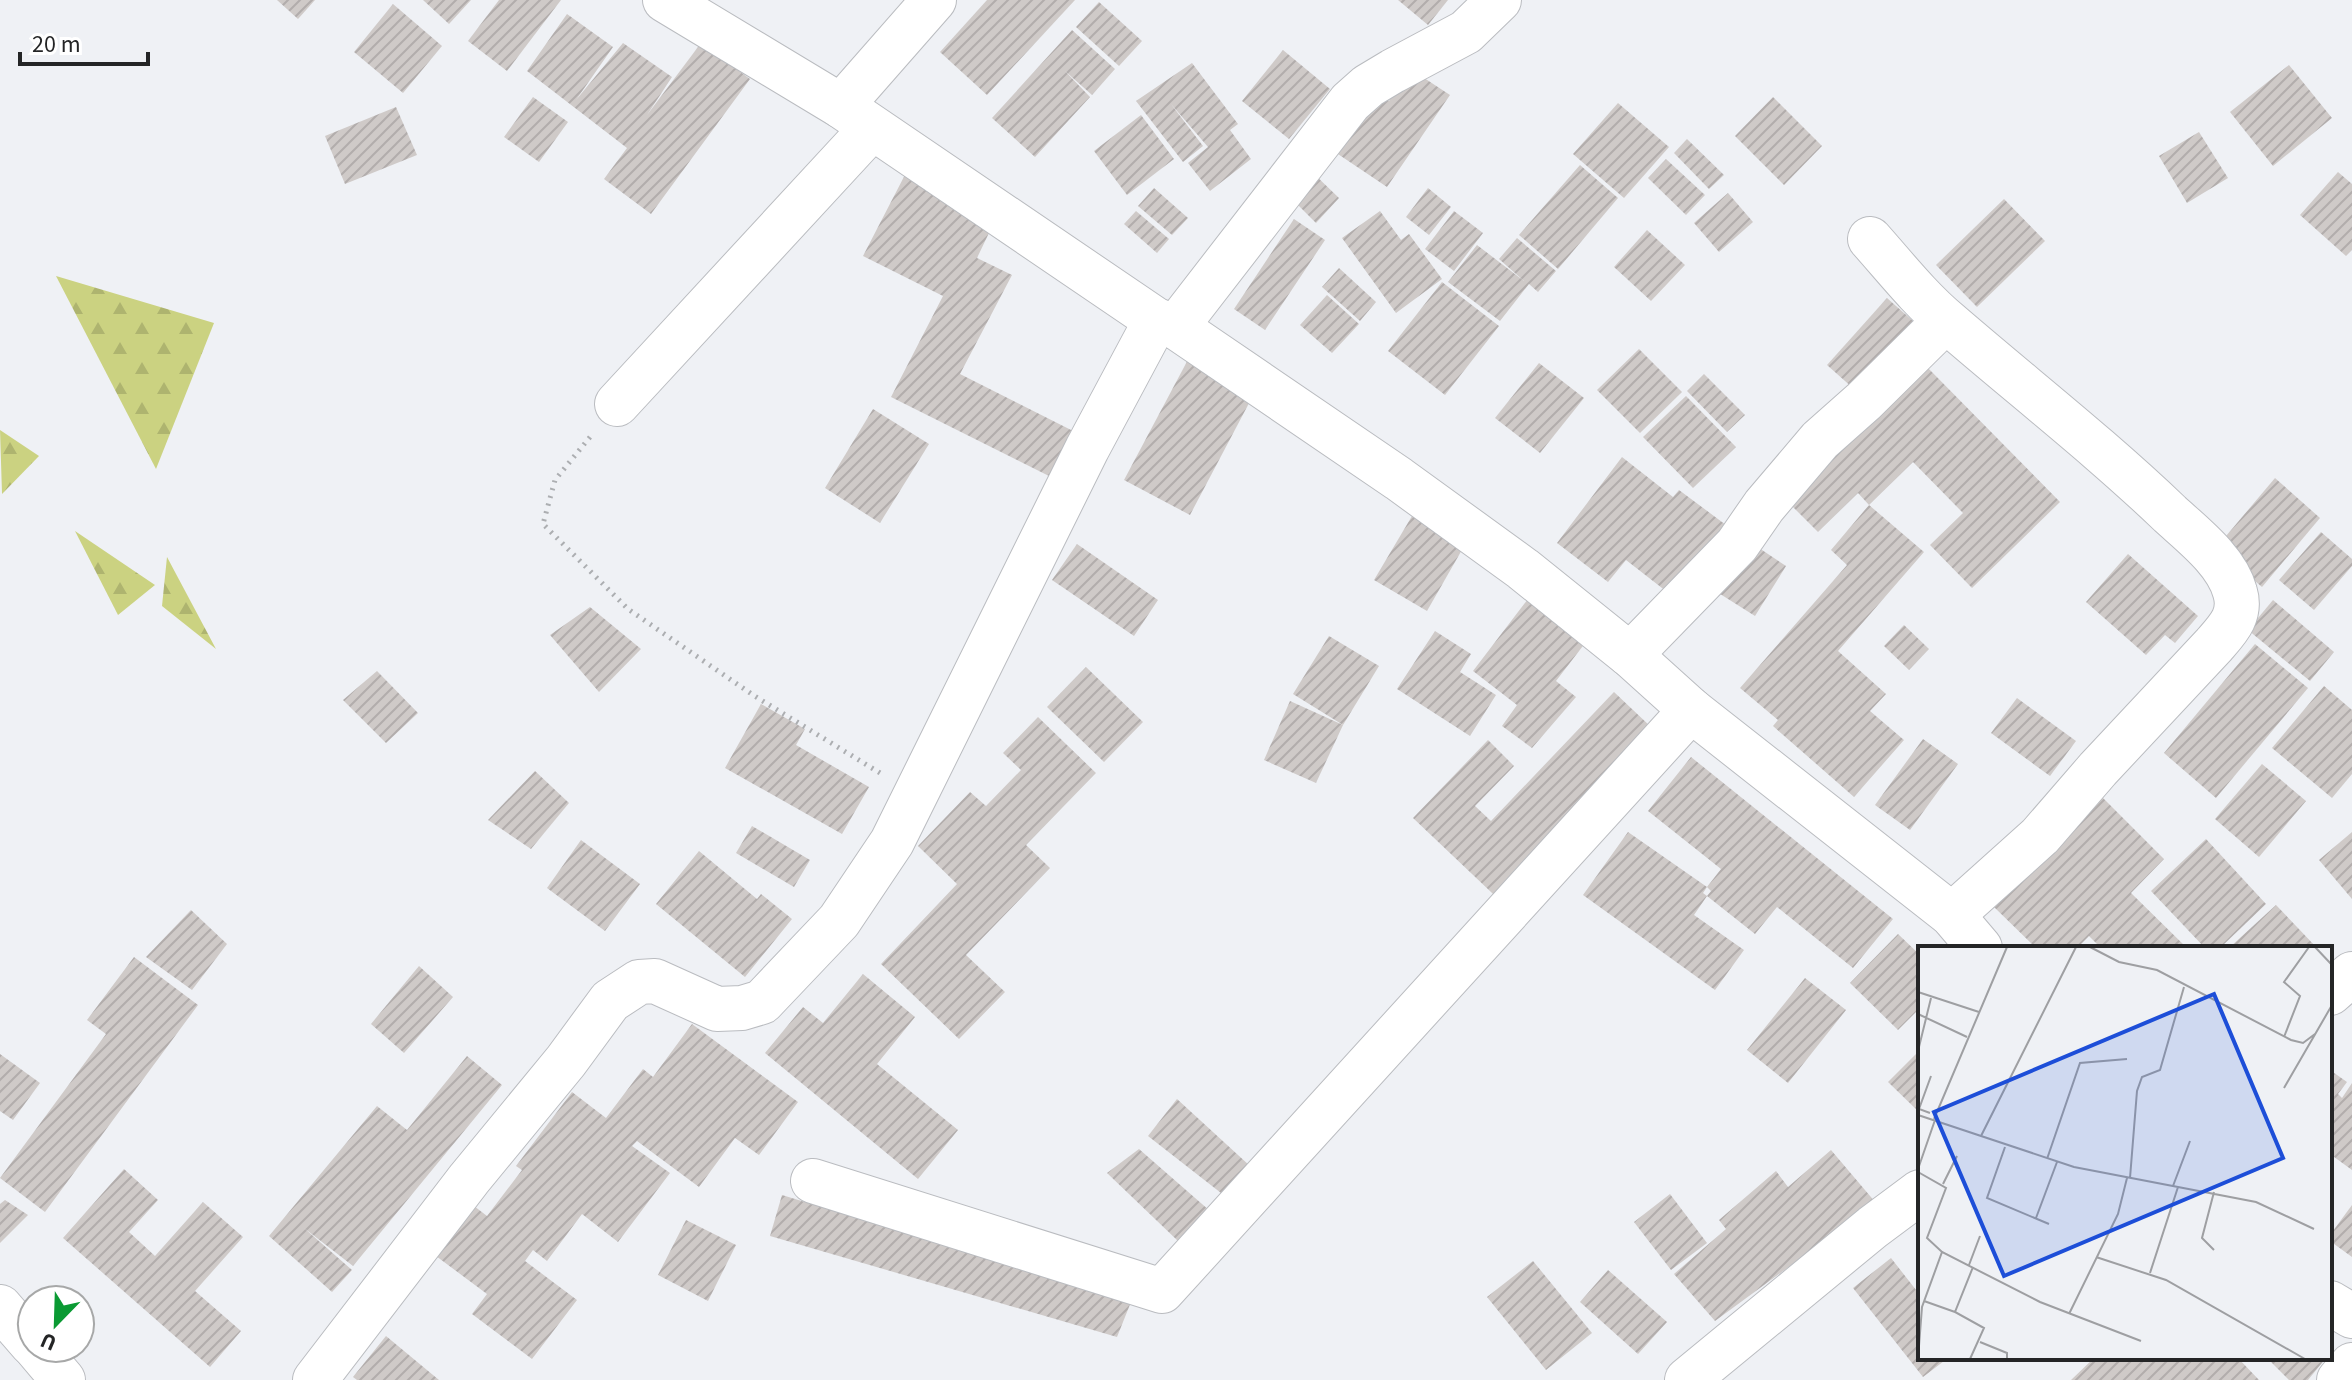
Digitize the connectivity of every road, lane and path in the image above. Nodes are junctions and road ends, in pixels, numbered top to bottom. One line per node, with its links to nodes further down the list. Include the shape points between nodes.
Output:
1 (665, 0): 4 (street)
2 (934, 0): 4 (street)
3 (1499, 0): 7 (street, via 1466,32 1368,86 1350,102)
4 (856, 118): 7 (street); 8 (street)
5 (1870, 239): 6 (street)
6 (1945, 321): 9 (street, via 1820,440 1737,545); 12 (street, via 2056,411 2203,545 2230,577 2238,607 2230,627 2040,836)
7 (1166, 324): 9 (street, via 1436,506); 11 (street, via 1087,449)
8 (617, 404): 11 (path, via 555,480 543,524 628,609 753,695)
9 (1630, 655): 10 (street)
10 (1691, 710): 12 (street); 16 (street, via 1162,1291)
11 (915, 794): 25 (street, via 892,842 839,921 762,1002 717,1009 655,981 639,982 610,1001)
12 (1952, 915): 13 (street)
13 (1978, 946)
14 (2352, 974): 15 (street)
15 (2332, 991)
16 (813, 1181)
17 (1918, 1193): 26 (street)
18 (2332, 1304): 20 (street)
19 (0, 1307): 21 (street)
20 (2352, 1316)
21 (16, 1325)
22 (49, 1364): 24 (street)
23 (2352, 1365): 27 (street)
24 (63, 1380)
25 (315, 1380)
26 (1687, 1380)
27 (2339, 1380)

